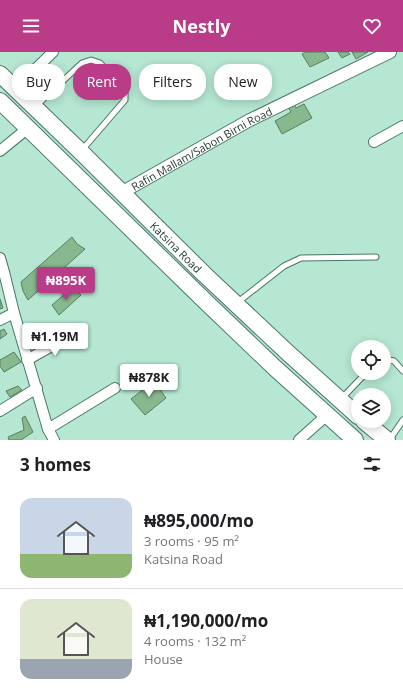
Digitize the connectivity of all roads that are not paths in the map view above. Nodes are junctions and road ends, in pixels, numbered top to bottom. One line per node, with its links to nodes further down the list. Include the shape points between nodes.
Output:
1 (53, 52): 3 (street)
2 (390, 52): 14 (street, Rafin Mallam/Sabon Birni Road, via 248,121)
3 (41, 64)
4 (0, 74): 5 (highway, Katsina Road)
5 (12, 86)
6 (26, 100): 8 (highway, Katsina Road)
7 (0, 101): 10 (highway, Katsina Road)
8 (34, 108): 13 (highway, Katsina Road); 13 (lane, via 82,63 91,60 100,63 125,92 125,100)
9 (403, 126): 11 (street)
10 (28, 128): 12 (street); 31 (highway, Katsina Road, via 221,317)
11 (374, 142)
12 (0, 151)
13 (80, 152): 14 (highway, Katsina Road)
14 (122, 193): 18 (highway, Katsina Road)
15 (0, 258): 17 (street)
16 (376, 258): 18 (lane, via 301,258 284,266)
17 (2, 272): 19 (street)
18 (235, 304): 28 (highway, Katsina Road)
19 (14, 313): 20 (street); 22 (street)
20 (0, 320)
21 (73, 334): 22 (street)
22 (27, 360): 26 (street)
23 (391, 360): 24 (lane)
24 (403, 371)
25 (359, 380): 28 (lane)
26 (37, 388): 30 (street); 34 (street)
27 (115, 388): 34 (street)
28 (340, 400): 29 (highway, Katsina Road)
29 (351, 410)
30 (0, 411)
31 (327, 415): 36 (street); 37 (highway, Katsina Road)
32 (403, 420): 38 (lane)
33 (373, 428): 38 (highway)
34 (48, 429): 35 (street)
35 (54, 440)
36 (299, 440)
37 (355, 440)
38 (388, 440)

